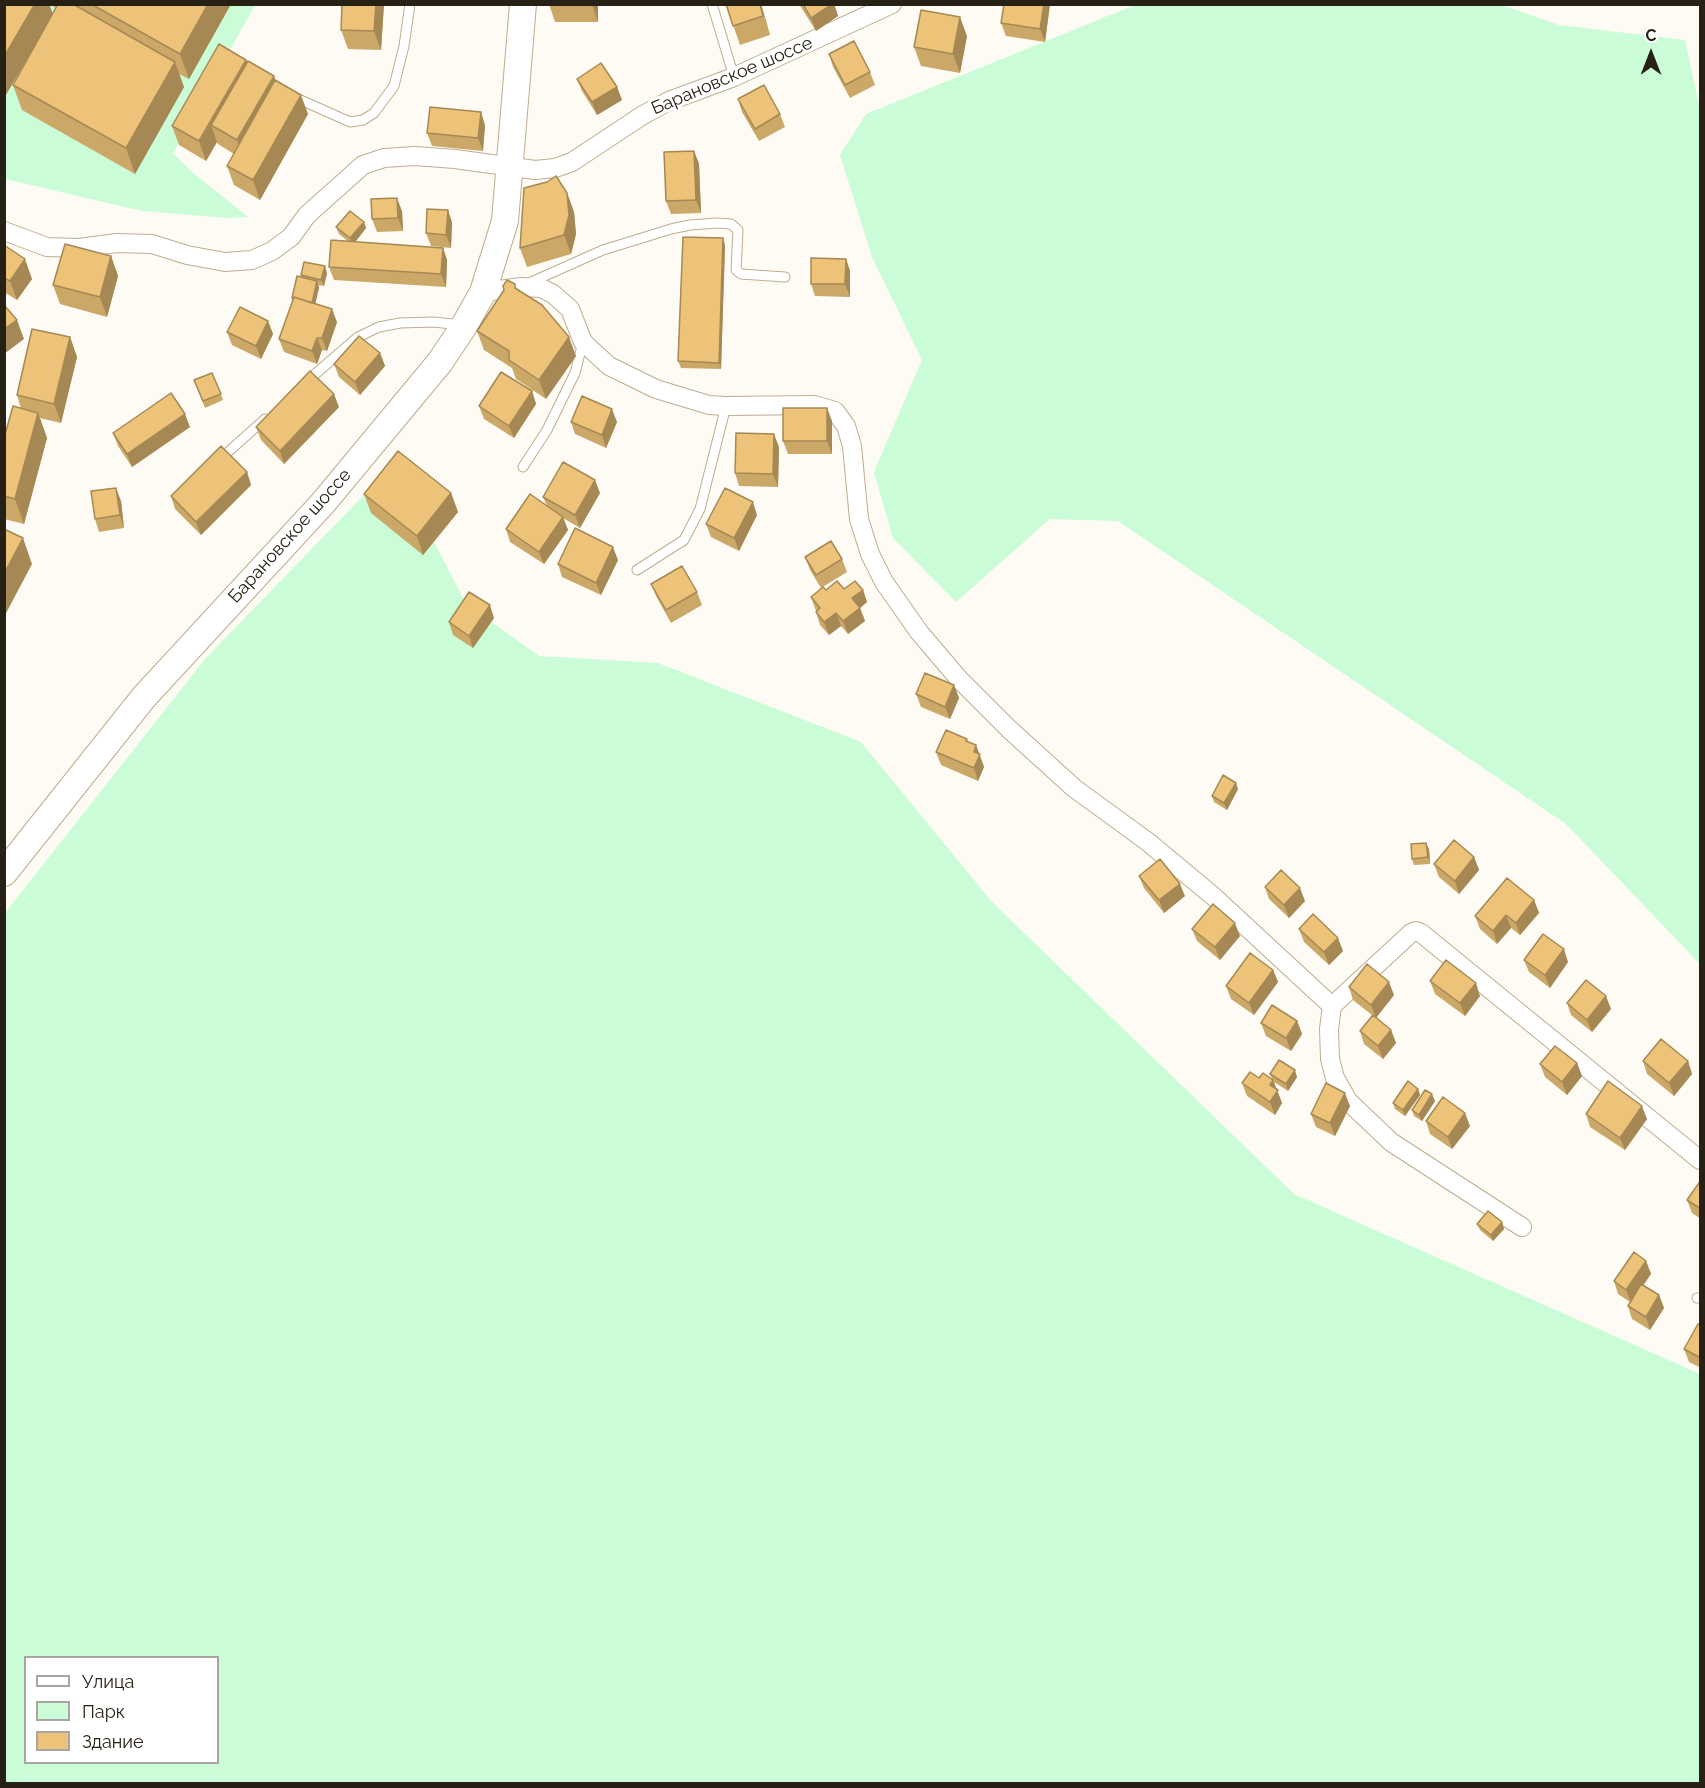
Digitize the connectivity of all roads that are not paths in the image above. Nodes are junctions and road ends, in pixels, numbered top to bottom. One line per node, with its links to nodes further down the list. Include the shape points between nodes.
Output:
1 (410, 4): 6 (lane, via 394,86 374,113 350,122)
2 (523, 4): 7 (main road, Барановское шоссе)
3 (712, 4): 5 (lane)
4 (892, 4): 5 (street, Барановское шоссе)
5 (734, 77): 7 (street, Барановское шоссе, via 669,101 573,162 535,170)
6 (281, 92)
7 (508, 166): 8 (street, Барановское шоссе, via 415,156 384,158 363,165 307,215 291,237 252,260 225,262 152,244 47,247); 11 (main road, Барановское шоссе, via 505,221)
8 (4, 231)
9 (785, 276): 10 (lane, via 741,274 736,270 738,231 731,224 717,223 671,229 603,250)
10 (522, 287): 11 (street); 13 (street, via 541,288 570,309)
11 (483, 292): 12 (main road, Барановское шоссе)
12 (464, 326): 14 (lane, via 400,322 379,327 358,337); 20 (main road, Барановское шоссе, via 440,362 323,503 144,697)
13 (583, 342): 15 (street, via 609,366 656,389 709,405); 17 (lane, via 575,373 547,430)
14 (295, 392)
15 (726, 406): 19 (lane, via 700,509 684,540); 21 (street, via 814,405 835,411 846,426 852,446 859,519 870,554 884,582 919,632 959,679 1074,788 1213,896)
16 (270, 415): 18 (lane)
17 (523, 467)
18 (209, 470)
19 (637, 570)
20 (4, 873)
21 (1332, 1006): 22 (street, via 1411,933 1421,933); 23 (street, via 1330,1059 1348,1101 1391,1142)
22 (1701, 1160)
23 (1522, 1227)

